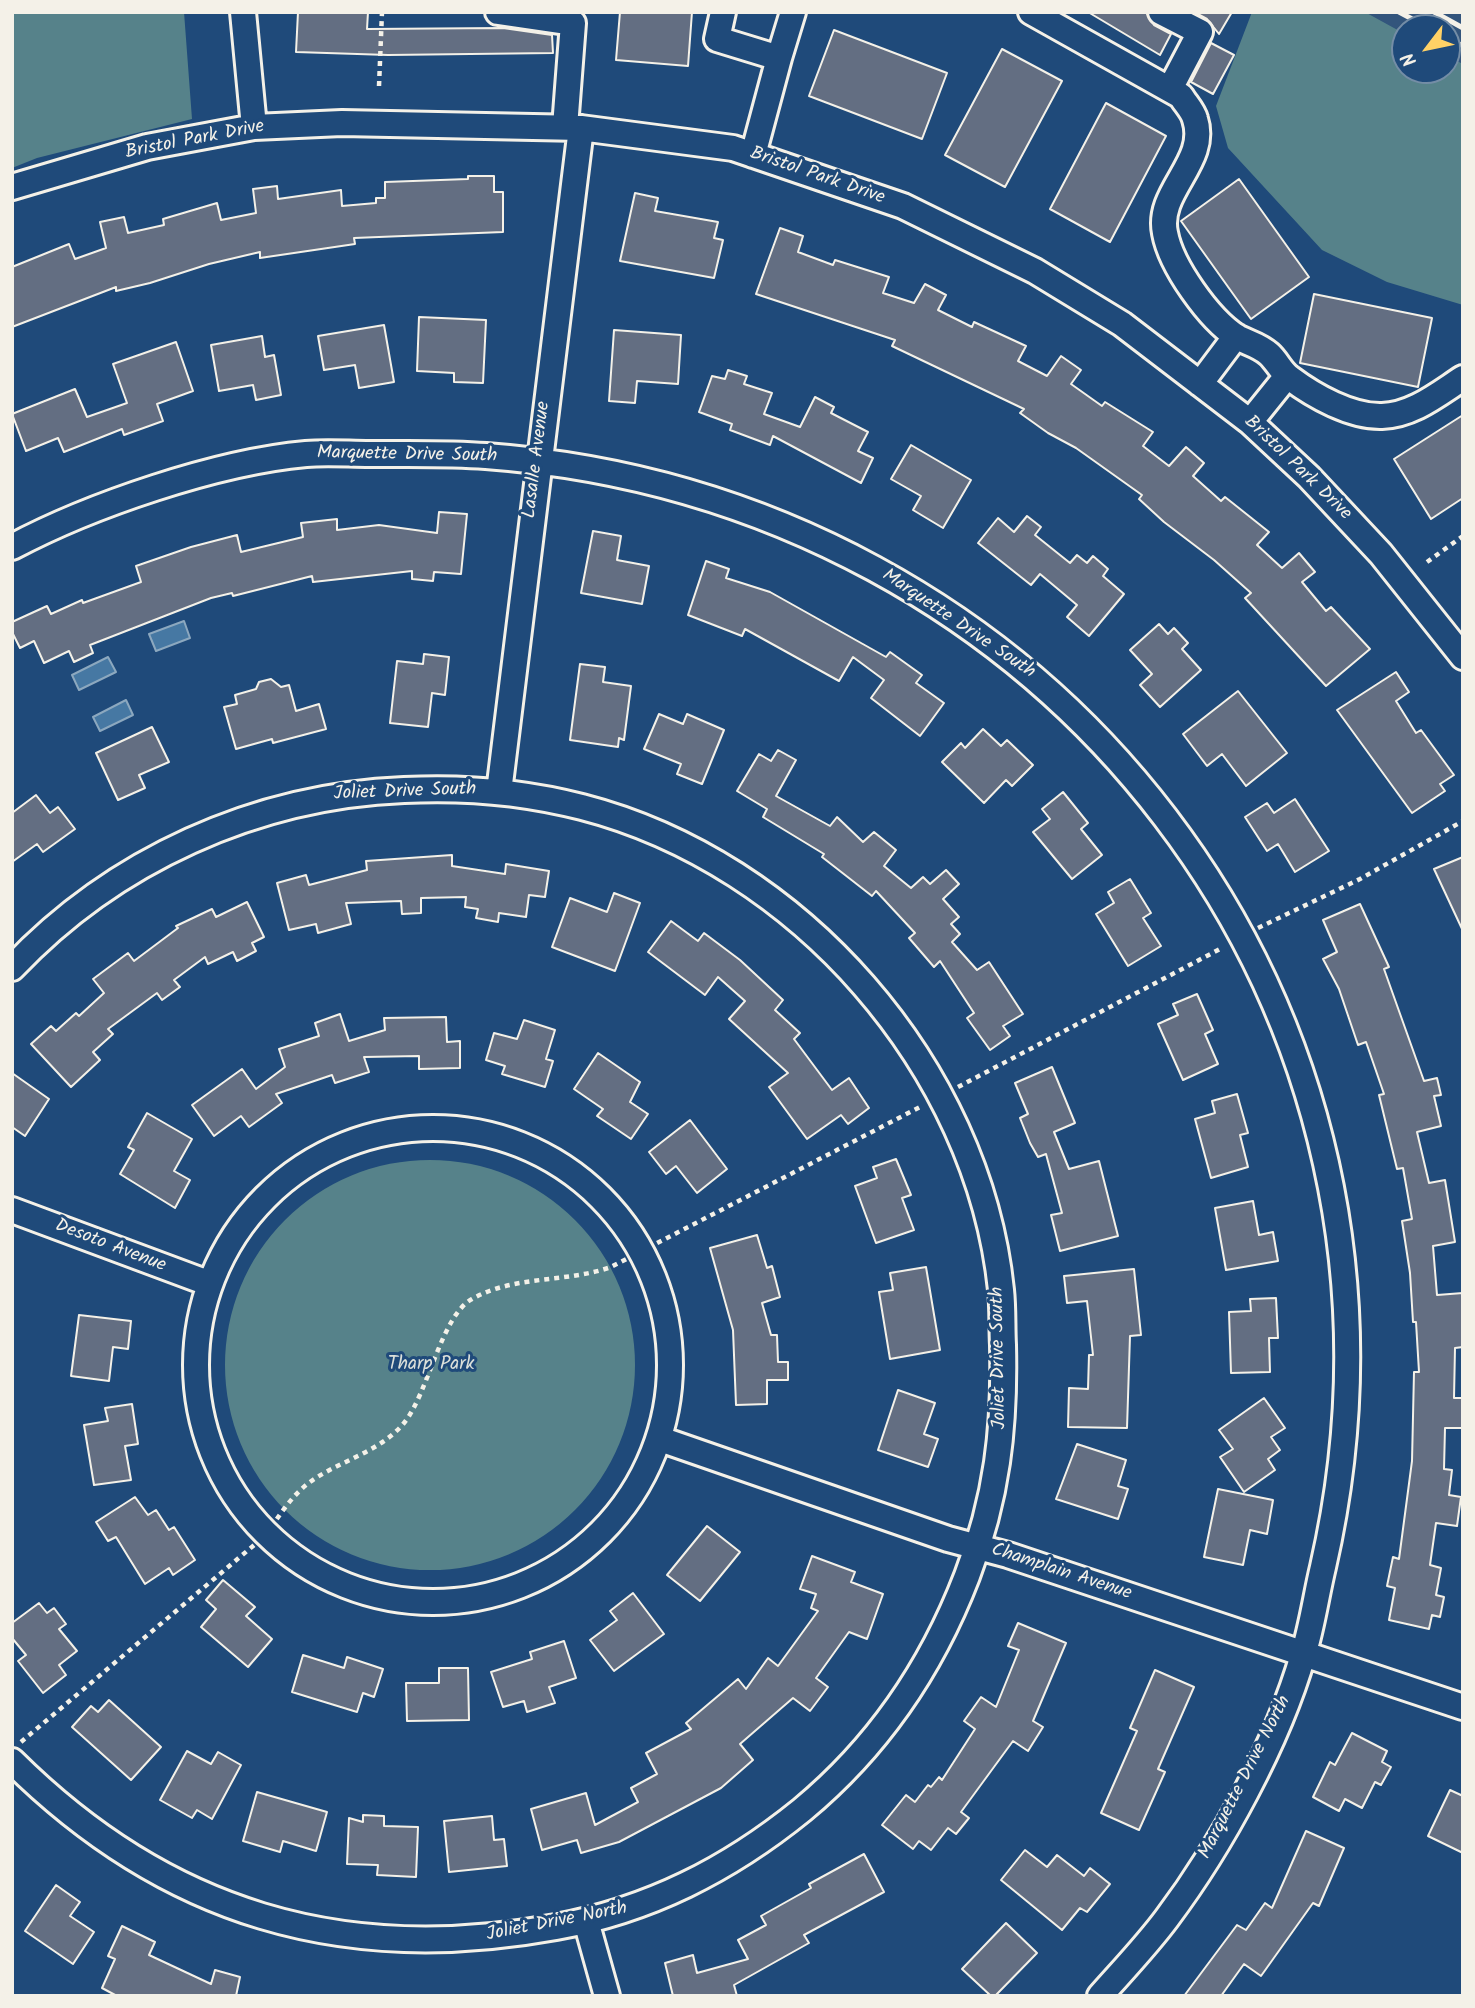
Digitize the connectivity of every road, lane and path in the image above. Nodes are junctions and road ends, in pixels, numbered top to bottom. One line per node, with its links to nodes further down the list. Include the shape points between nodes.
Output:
1 (243, 12): 11 (street)
2 (382, 12): 9 (path)
3 (498, 12): 12 (street, Lasalle Avenue, via 573,23)
4 (723, 12): 8 (street, via 717,39)
5 (793, 12): 8 (street)
6 (1031, 12): 10 (street)
7 (1161, 12): 10 (street, via 1200,32)
8 (779, 58): 13 (street)
9 (379, 86)
10 (1170, 89): 15 (street, via 1181,96 1195,119 1196,150 1166,209 1164,232 1184,279)
11 (254, 127): 12 (street, Bristol Park Drive, via 342,123); 14 (street, Bristol Park Drive, via 146,147)
12 (573, 127): 13 (street, Bristol Park Drive, via 733,148); 20 (street, Lasalle Avenue)
13 (753, 155): 18 (street, Bristol Park Drive, via 903,205 967,235 1088,302)
14 (12, 187)
15 (1236, 336): 16 (street, via 1272,356); 18 (street)
16 (1287, 376): 17 (street, via 1325,400 1379,416 1403,413); 19 (street)
17 (1463, 378)
18 (1200, 384): 19 (street, Bristol Park Drive)
19 (1250, 422): 24 (street, Bristol Park Drive, via 1373,545)
20 (538, 460): 22 (street, Marquette Drive South, via 453,454 306,454 239,466 155,490 90,512); 25 (street, Lasalle Avenue); 27 (street, Marquette Drive South, via 673,485 755,513 831,544 918,593 1046,685 1095,733 1164,814)
21 (1463, 536): 23 (path)
22 (12, 547)
23 (1427, 562)
24 (1463, 657)
25 (499, 792): 28 (street, Joliet Drive South, via 375,791 321,797 247,816 173,849 109,886 57,924); 29 (street, Joliet Drive South, via 576,805 624,820 680,845 760,891 812,933 871,994 894,1021)
26 (1463, 821): 27 (path, via 1360,880)
27 (1243, 937): 29 (path); 36 (street, Marquette Drive South, via 1288,1036 1321,1143 1343,1289 1348,1395 1344,1452 1337,1506)
28 (12, 968)
29 (942, 1097): 31 (path); 35 (street, Joliet Drive South, via 976,1181 1001,1289 1003,1428)
30 (12, 1210): 32 (street, Desoto Avenue)
31 (642, 1250): 32 (street, via 608,1203 570,1169 499,1135 428,1126 363,1136 303,1164 255,1205 228,1242); 33 (street, via 667,1319 670,1389); 34 (path, via 586,1276 521,1282 469,1300 445,1333 404,1423 310,1482 290,1500)
32 (208, 1283): 34 (street, via 197,1327 194,1372 204,1432 240,1505)
33 (660, 1439): 34 (street, via 622,1512 562,1566 509,1592 442,1604 382,1598 337,1583 296,1560); 35 (street, Champlain Avenue)
34 (265, 1535): 38 (path)
35 (978, 1546): 36 (street, Champlain Avenue); 40 (street, Joliet Drive North, via 950,1620 911,1688 865,1751 819,1796 768,1838 715,1871 662,1898)
36 (1304, 1654): 37 (street, Champlain Avenue); 42 (street, Marquette Drive North, via 1279,1720 1222,1833 1167,1917)
37 (1463, 1707)
38 (12, 1750)
39 (12, 1761): 40 (street, Joliet Drive North, via 76,1820 151,1870 226,1905 303,1928 352,1937 453,1941)
40 (586, 1921): 41 (street)
41 (607, 1996)
42 (1100, 1996)

